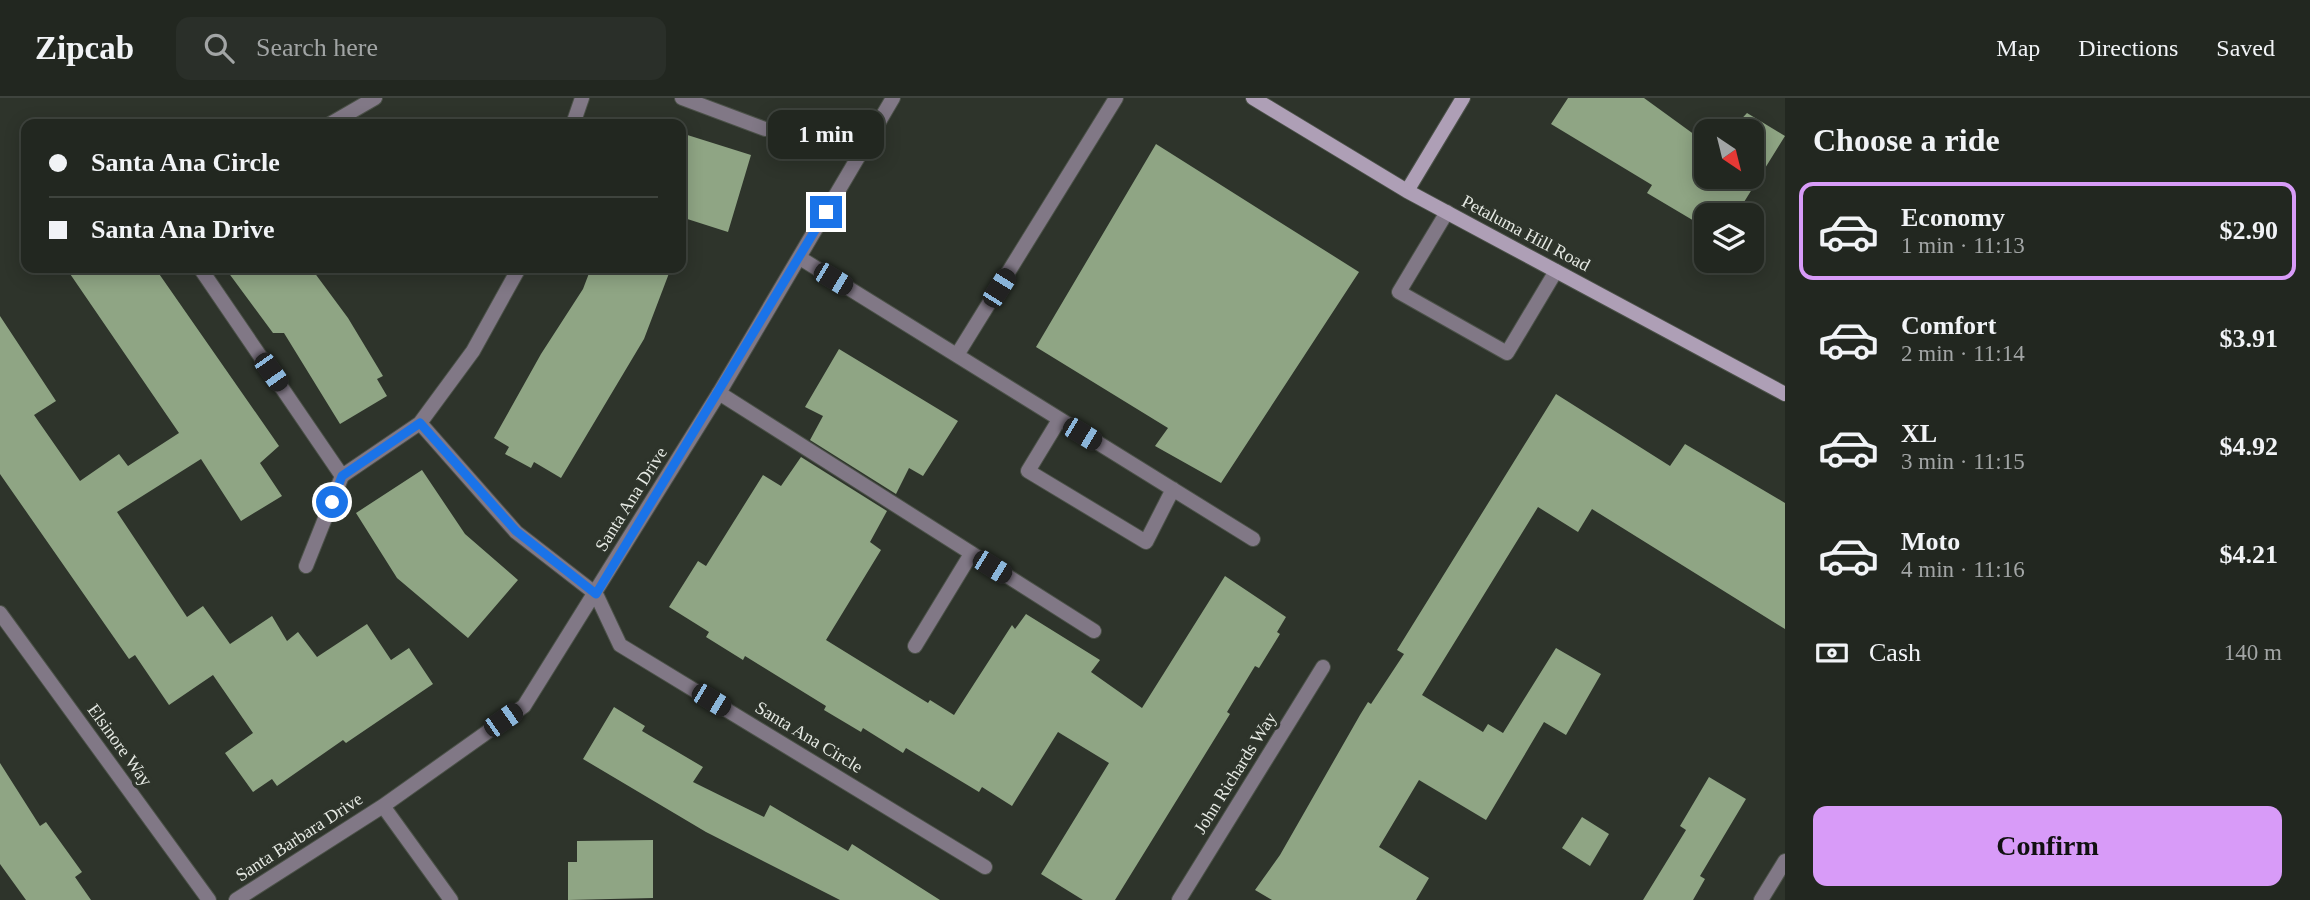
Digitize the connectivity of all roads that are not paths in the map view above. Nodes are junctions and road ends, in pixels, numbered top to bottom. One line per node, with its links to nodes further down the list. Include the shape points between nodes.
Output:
1 (375, 98): 8 (street)
2 (582, 98): 9 (street)
3 (682, 98): 10 (street)
4 (893, 98): 13 (street, Santa Ana Drive)
5 (1116, 98): 17 (street)
6 (1253, 98): 11 (main road, Petaluma Hill Road)
7 (1463, 98): 11 (main road)
8 (339, 119)
9 (575, 119)
10 (765, 130)
11 (1407, 191): 12 (main road, Petaluma Hill Road)
12 (1447, 212): 14 (main road, Petaluma Hill Road); 14 (street, via 1399,292 1507,353)
13 (800, 258): 17 (street); 18 (street, Santa Ana Drive)
14 (1556, 271): 19 (main road, Petaluma Hill Road)
15 (203, 273): 22 (street)
16 (516, 273): 21 (street, via 473,351)
17 (957, 355): 20 (street)
18 (719, 393): 25 (street); 27 (street, Santa Ana Drive)
19 (1785, 394)
20 (1059, 421): 23 (street); 23 (street, via 1028,471 1146,542)
21 (420, 423): 22 (street); 27 (street, Santa Ana Circle, via 516,531)
22 (342, 476): 26 (street)
23 (1173, 489): 24 (street)
24 (1253, 539)
25 (971, 554): 29 (street); 30 (street)
26 (306, 566)
27 (596, 594): 32 (street, Santa Ana Drive, via 524,706); 34 (street, Santa Ana Circle, via 620,645)
28 (0, 613): 35 (street, Elsinore Way)
29 (1094, 631)
30 (915, 646)
31 (1323, 667): 38 (street, John Richards Way)
32 (383, 806): 36 (street, Santa Barbara Drive); 37 (street)
33 (1785, 861): 39 (street)
34 (985, 867)
35 (209, 900)
36 (236, 900)
37 (451, 900)
38 (1179, 900)
39 (1761, 900)

